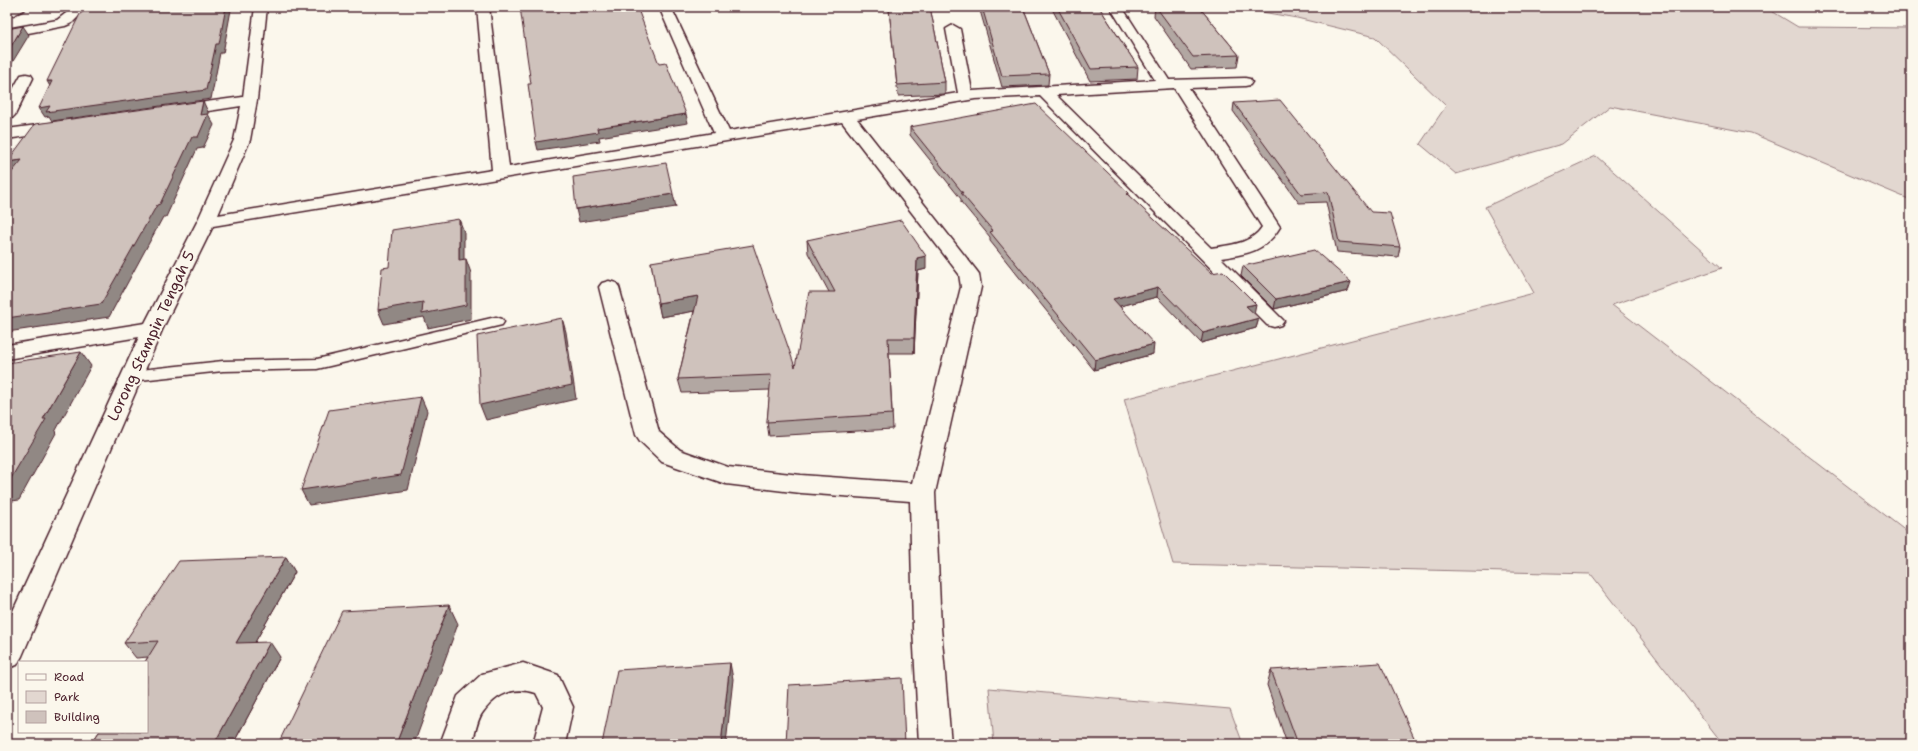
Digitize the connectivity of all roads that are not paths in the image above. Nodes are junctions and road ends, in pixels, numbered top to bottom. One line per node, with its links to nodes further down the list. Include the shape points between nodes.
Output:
1 (20, 7): 7 (street)
2 (82, 7): 9 (street, via 60,23)
3 (261, 7): 15 (street, Lorong Stampin Tengah 5)
4 (483, 7): 22 (street)
5 (665, 7): 21 (street)
6 (1116, 7): 12 (street)
7 (7, 14)
8 (953, 29): 14 (street)
9 (7, 33)
10 (26, 78): 17 (street)
11 (1245, 82): 12 (street)
12 (1172, 84): 13 (street); 24 (street, via 1271,227 1267,235 1256,244)
13 (1045, 92): 14 (street); 24 (street)
14 (966, 96): 18 (street)
15 (250, 100): 16 (street); 23 (street, Lorong Stampin Tengah 5, via 242,140)
16 (164, 112)
17 (7, 115)
18 (846, 116): 21 (street); 31 (street, via 969,274 971,287)
19 (77, 124): 20 (street)
20 (7, 134)
21 (724, 137): 22 (street)
22 (501, 172): 23 (street)
23 (206, 222): 28 (street, Lorong Stampin Tengah 5)
24 (1208, 254): 26 (street)
25 (609, 287): 31 (street, via 648,435 671,456 726,475 801,484)
26 (1274, 321)
27 (496, 322): 30 (lane, via 317,364 224,366)
28 (153, 328): 29 (street); 30 (street, Lorong Stampin Tengah 5)
29 (7, 352)
30 (131, 376): 32 (street, Lorong Stampin Tengah 5)
31 (922, 493): 35 (street)
32 (10, 642)
33 (456, 744): 34 (street, via 469,705 493,683 523,676 547,684 558,707)
34 (549, 744)
35 (935, 744)

